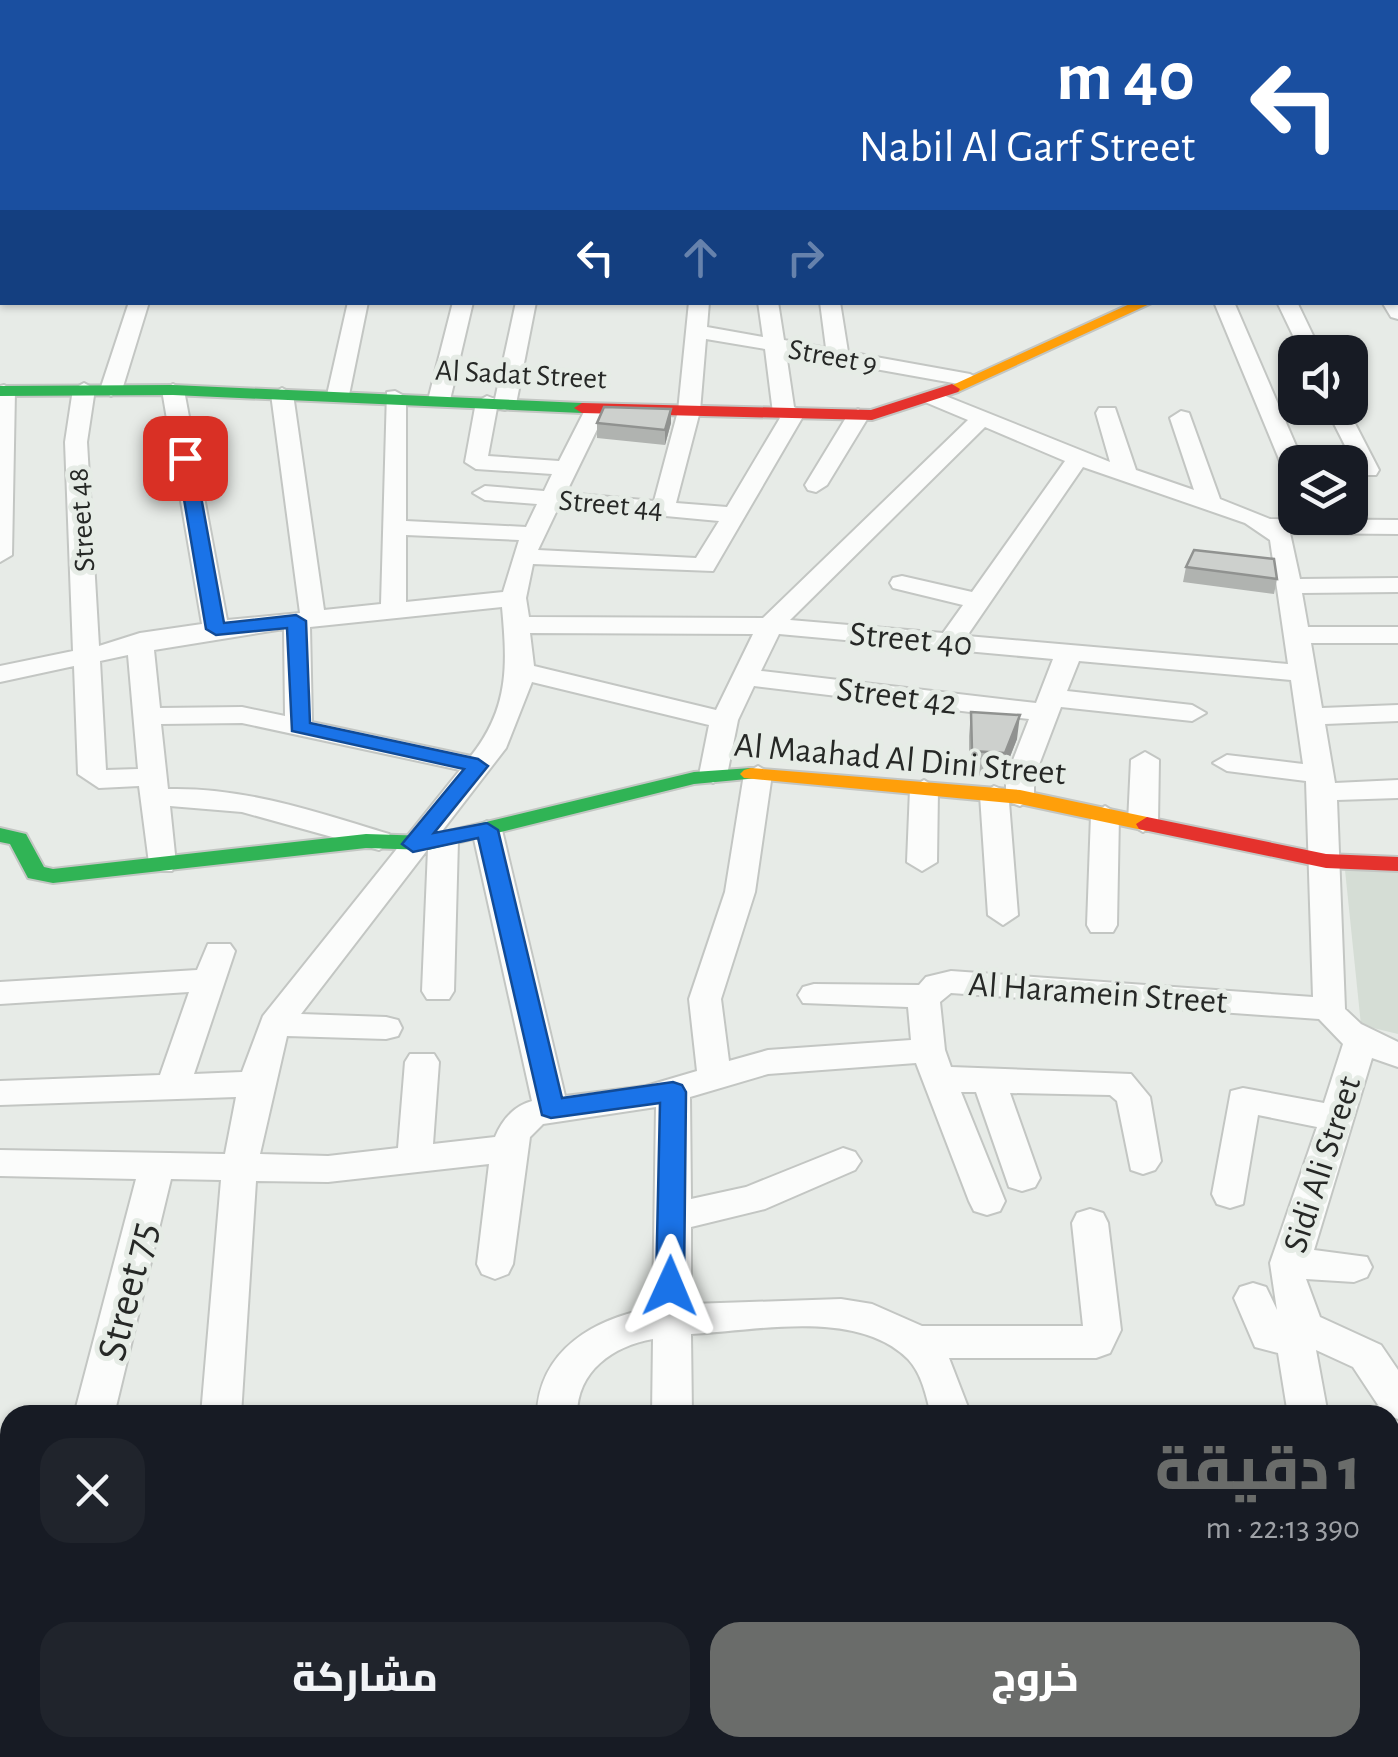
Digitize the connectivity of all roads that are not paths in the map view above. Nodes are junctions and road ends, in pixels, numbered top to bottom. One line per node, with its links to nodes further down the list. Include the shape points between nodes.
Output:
1 (138, 305): 17 (street)
2 (357, 305): 21 (street)
3 (463, 305): 24 (street)
4 (525, 305): 25 (street)
5 (699, 305): 11 (street)
6 (769, 305): 13 (street)
7 (830, 305): 14 (street)
8 (1140, 305): 15 (street, Al Sadat Street)
9 (1225, 305): 33 (street)
10 (1288, 305): 12 (street)
11 (697, 330): 13 (street, Street 9); 27 (street)
12 (1303, 335)
13 (776, 346): 14 (street, Street 9); 28 (street)
14 (838, 357): 15 (street, Street 9)
15 (970, 380): 22 (street, Al Sadat Street)
16 (84, 389): 17 (street, Al Sadat Street); 19 (street, Al Sadat Street); 67 (street, Street 48, via 76,442)
17 (111, 390): 18 (street, Al Sadat Street)
18 (173, 390): 20 (street, Al Sadat Street); 62 (street)
19 (2, 391): 51 (street)
20 (282, 394): 21 (street, Al Sadat Street); 59 (street)
21 (338, 395): 23 (street, Al Sadat Street)
22 (933, 396): 30 (street, Al Sadat Street); 32 (street)
23 (395, 397): 24 (street, Al Sadat Street); 48 (street)
24 (439, 400): 25 (street, Al Sadat Street)
25 (496, 403): 26 (street, Al Sadat Street); 35 (street, via 476,462)
26 (596, 409): 27 (street, Al Sadat Street); 35 (street)
27 (689, 411): 28 (street, Al Sadat Street); 43 (street)
28 (789, 413): 30 (street, Al Sadat Street); 44 (street)
29 (1106, 413): 38 (street)
30 (858, 416): 39 (street)
31 (1180, 418): 42 (street)
32 (981, 419): 34 (street); 61 (street)
33 (1284, 445)
34 (1078, 458): 38 (street); 57 (street)
35 (566, 468): 41 (street)
36 (1368, 470): 37 (street)
37 (1398, 470)
38 (1126, 476): 42 (street)
39 (816, 485)
40 (485, 494): 41 (street, Street 44)
41 (551, 499): 43 (street, Street 44); 50 (street)
42 (1210, 504): 45 (street)
43 (663, 509): 44 (street, Street 44)
44 (736, 515): 50 (street, via 709,563 691,568)
45 (1261, 522): 46 (street); 53 (street, via 1284,543)
46 (1278, 522)
47 (1368, 525): 49 (street)
48 (393, 527): 50 (street); 58 (street)
49 (1398, 527)
50 (528, 545): 56 (street)
51 (0, 555)
52 (1252, 562): 53 (street)
53 (1290, 575): 55 (street); 63 (street)
54 (902, 583): 57 (street)
55 (1398, 585)
56 (514, 598): 58 (street); 60 (street)
57 (980, 600): 66 (street)
58 (392, 611): 59 (street)
59 (305, 620): 62 (street); 79 (street)
60 (515, 626): 61 (street, Street 40); 69 (street)
61 (770, 626): 66 (street, Street 40); 72 (street)
62 (216, 629): 65 (street)
63 (1299, 635): 64 (street); 70 (street)
64 (1398, 636)
65 (140, 642): 67 (street); 76 (street)
66 (950, 642): 68 (street, Street 40)
67 (90, 652): 71 (street); 86 (street, Street 48, via 93,776)
68 (1069, 652): 70 (street, Street 40); 73 (street)
69 (521, 671): 78 (street); 82 (street, via 506,722)
70 (1305, 673): 77 (street)
71 (0, 674)
72 (745, 677): 73 (street, Street 42); 78 (street)
73 (1051, 706): 74 (street, Street 42); 89 (street)
74 (1192, 713)
75 (1398, 714): 77 (street)
76 (148, 716): 79 (street, via 233,714); 86 (street)
77 (1312, 716): 85 (street)
78 (724, 720): 84 (street)
79 (300, 727): 82 (street)
80 (1145, 760): 91 (street)
81 (1227, 763): 85 (street)
82 (478, 766): 94 (street)
83 (758, 774): 84 (street, Al Maahad Al Dini Street); 87 (street, Al Maahad Al Dini Street); 112 (street, via 740,892 704,999)
84 (712, 775): 92 (street, Al Maahad Al Dini Street)
85 (1321, 782): 88 (street); 95 (street)
86 (155, 788): 94 (street, via 254,803); 97 (street)
87 (924, 789): 89 (street, Al Maahad Al Dini Street); 96 (street)
88 (1398, 790)
89 (1007, 796): 90 (street, Al Maahad Al Dini Street); 99 (street)
90 (1105, 815): 91 (street, Al Maahad Al Dini Street); 100 (street)
91 (1143, 823): 95 (street, Al Maahad Al Dini Street)
92 (487, 830): 94 (street, Al Maahad Al Dini Street); 118 (street)
93 (0, 835): 97 (street, Al Maahad Al Dini Street, via 18,839 36,873)
94 (413, 842): 97 (street, Al Maahad Al Dini Street); 101 (street); 106 (street)
95 (1326, 861): 98 (street, Al Maahad Al Dini Street); 105 (street)
96 (922, 862)
97 (161, 864)
98 (1398, 864)
99 (1003, 915)
100 (1102, 925)
101 (438, 991)
102 (0, 993): 115 (street, via 214,965)
103 (814, 995): 104 (street, Al Haramein Street)
104 (923, 996): 105 (street, Al Haramein Street, via 945,982); 111 (street)
105 (1329, 1009): 108 (street)
106 (275, 1024): 107 (street); 114 (street)
107 (386, 1028)
108 (1362, 1040): 109 (street); 119 (street, Sidi Ali Street)
109 (1398, 1054)
110 (422, 1062): 121 (street)
111 (935, 1064): 112 (street, via 768,1062); 113 (street); 129 (street)
112 (714, 1076): 116 (street)
113 (988, 1079): 123 (street, via 1119,1083 1133,1096); 127 (street)
114 (256, 1084): 115 (street); 126 (street)
115 (172, 1088): 117 (street)
116 (673, 1092): 118 (street); 130 (street)
117 (0, 1093)
118 (551, 1109): 120 (street, via 523,1120)
119 (1336, 1118): 128 (street, via 1243,1100); 132 (street, Sidi Ali Street)
120 (508, 1149): 121 (street); 133 (street)
121 (415, 1159): 126 (street, via 328,1169)
122 (843, 1161): 130 (street, via 752,1199)
123 (1142, 1161)
124 (0, 1164): 125 (street)
125 (158, 1166): 126 (street); 140 (street, Street 75)
126 (242, 1167): 141 (street)
127 (1022, 1178)
128 (1230, 1194)
129 (987, 1201)
130 (671, 1218): 136 (street)
131 (1090, 1223): 138 (street, via 1102,1330 1096,1342)
132 (1288, 1263): 134 (street); 137 (street, Sidi Ali Street)
133 (495, 1264)
134 (1354, 1267)
135 (1253, 1298): 137 (street, via 1264,1333 1280,1341)
136 (669, 1321): 138 (street, via 834,1311 865,1316); 142 (street, via 611,1334 588,1350 558,1392); 143 (street)
137 (1301, 1334): 139 (street, via 1367,1356); 145 (street, Sidi Ali Street)
138 (918, 1342): 144 (street, via 946,1380)
139 (1398, 1402)
140 (97, 1405)
141 (221, 1405)
142 (557, 1405)
143 (672, 1405)
144 (950, 1405)
145 (1307, 1405)

